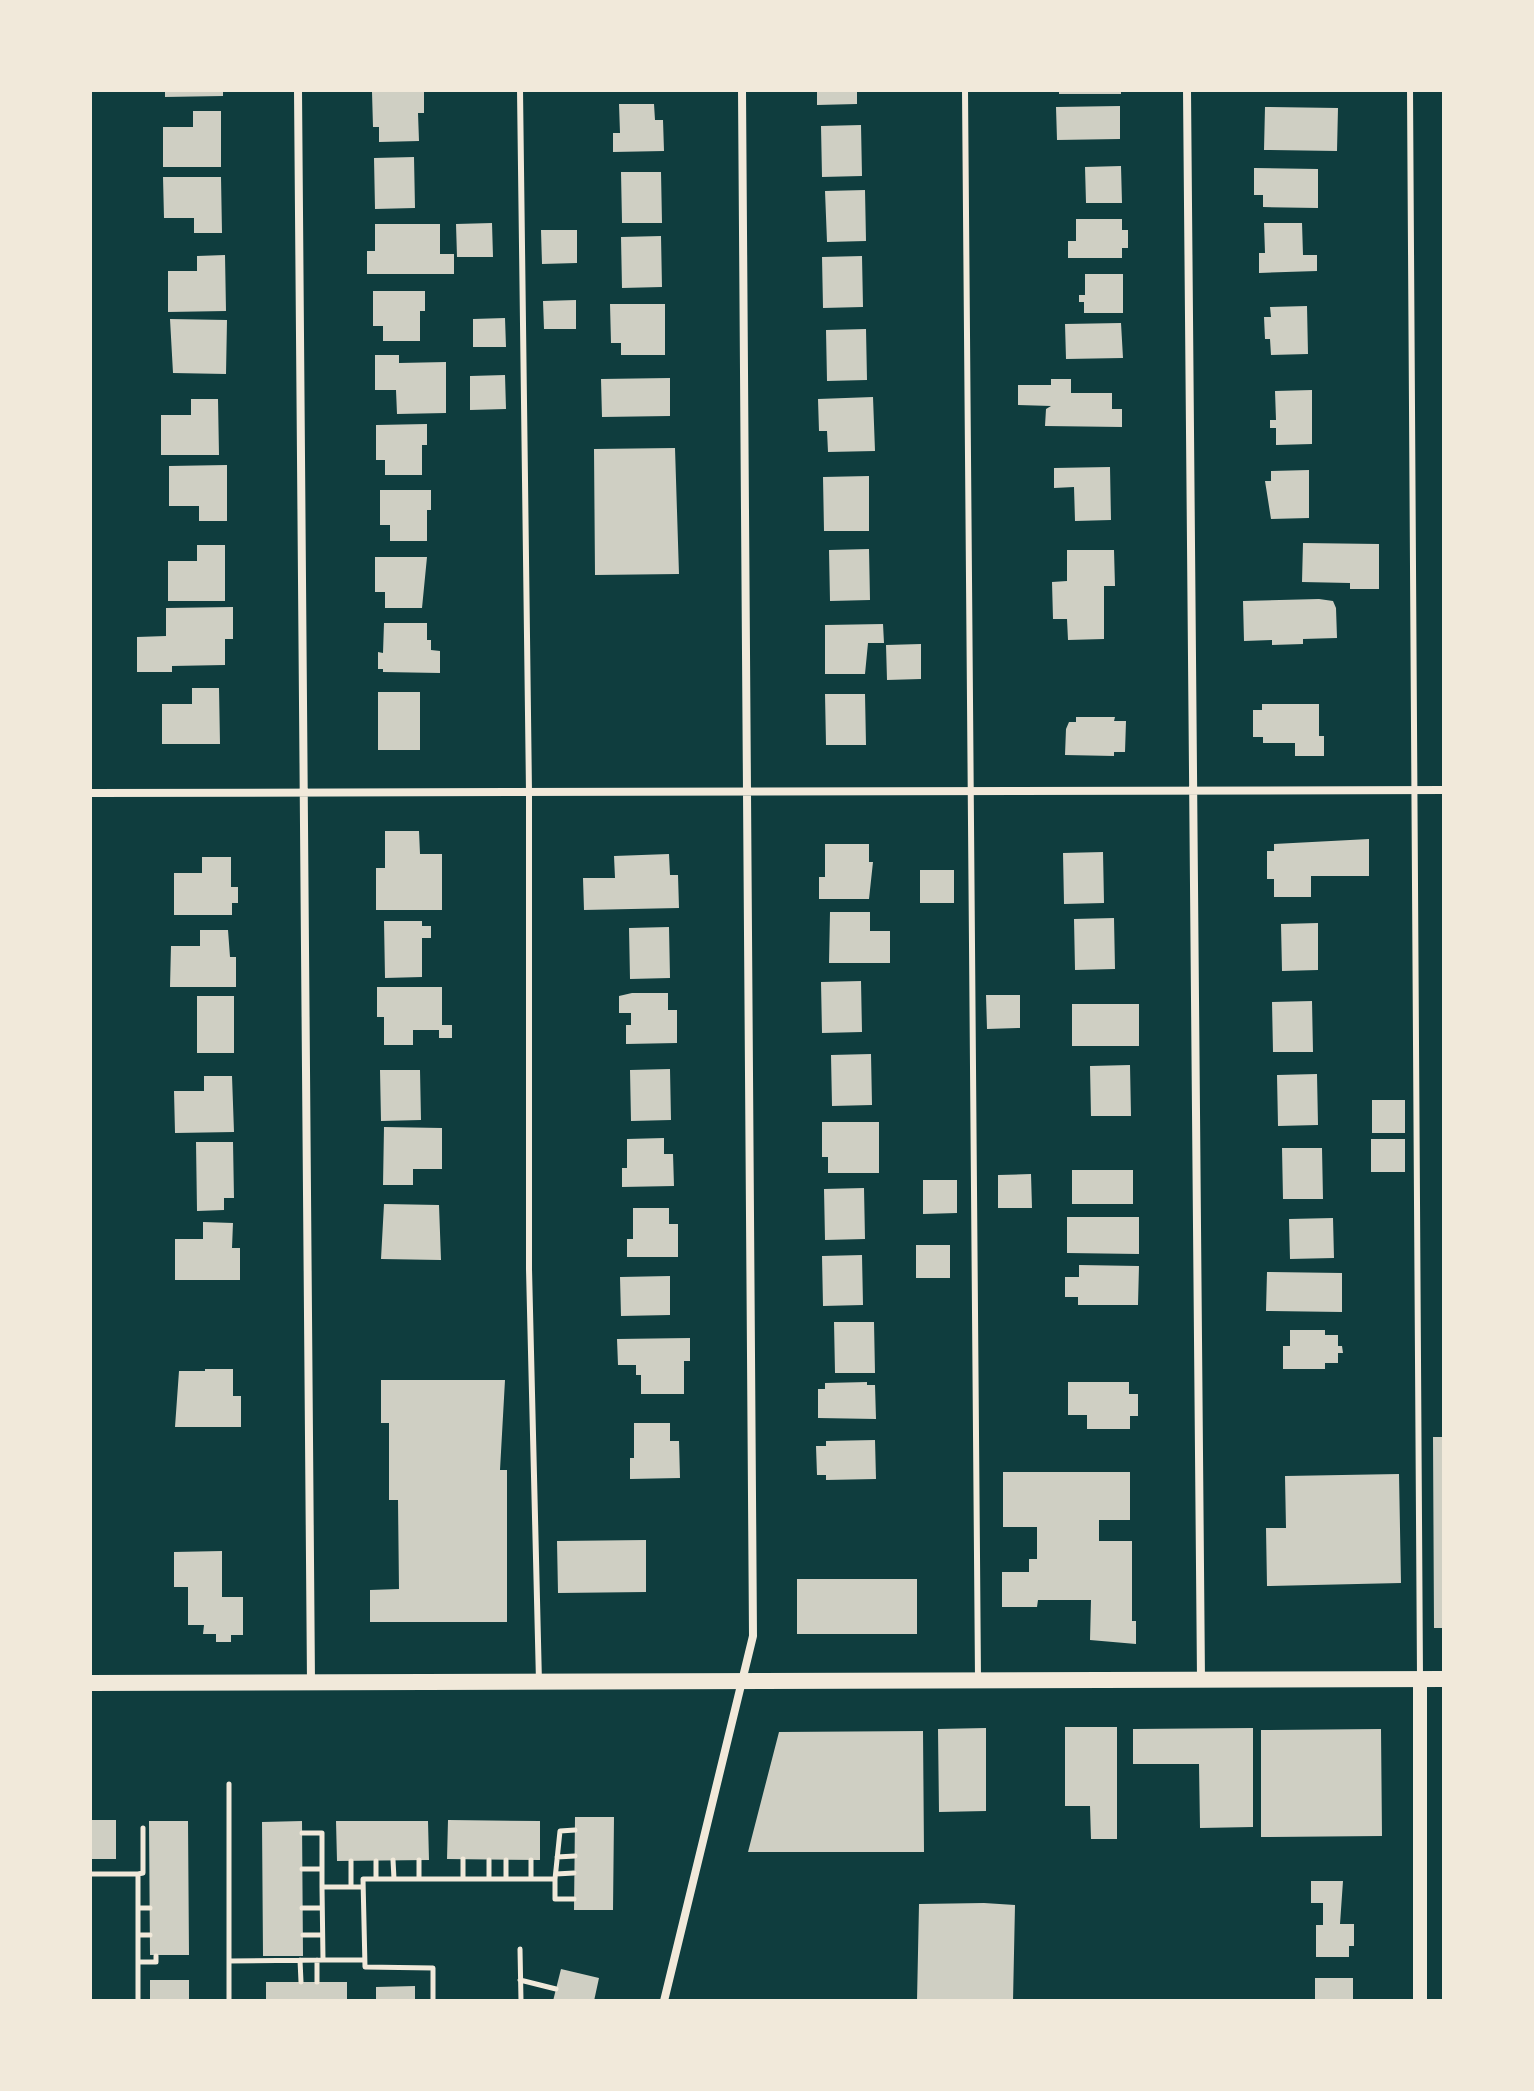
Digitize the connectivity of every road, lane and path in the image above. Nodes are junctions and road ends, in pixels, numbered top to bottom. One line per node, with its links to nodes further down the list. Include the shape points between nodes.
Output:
1 (298, 90): 14 (street)
2 (520, 90): 12 (lane)
3 (742, 90): 9 (street)
4 (965, 90): 10 (lane)
5 (1187, 90): 11 (street)
6 (1410, 90): 7 (lane)
7 (1416, 790): 8 (street); 11 (street); 15 (lane)
8 (1444, 790)
9 (749, 791): 10 (street); 12 (street); 21 (street, via 754,1617)
10 (969, 791): 11 (street); 17 (lane)
11 (1193, 791): 18 (street)
12 (529, 792): 14 (street); 20 (lane, via 529,1269)
13 (90, 793): 14 (street)
14 (304, 793): 19 (street)
15 (1420, 1679): 16 (main road); 18 (main road); 78 (street)
16 (1444, 1679)
17 (978, 1680): 18 (main road); 21 (main road)
18 (1201, 1680)
19 (311, 1682): 20 (main road); 22 (main road)
20 (539, 1682): 21 (main road)
21 (743, 1682): 77 (street)
22 (90, 1683)
23 (229, 1784): 67 (path)
24 (143, 1828): 41 (path, via 143,1873)
25 (575, 1830): 28 (path, via 560,1831)
26 (302, 1833): 38 (path, via 322,1833)
27 (575, 1856): 28 (path)
28 (557, 1857): 42 (path)
29 (463, 1859): 46 (path)
30 (393, 1860): 44 (path)
31 (419, 1860): 45 (path)
32 (489, 1860): 47 (path)
33 (506, 1860): 48 (path)
34 (531, 1860): 49 (path)
35 (351, 1861): 51 (path)
36 (376, 1861): 43 (path)
37 (302, 1869): 38 (path)
38 (322, 1869): 50 (path)
39 (574, 1873): 42 (path)
40 (90, 1874): 41 (path)
41 (138, 1874): 54 (path)
42 (555, 1876): 49 (path); 53 (path, via 555,1899)
43 (376, 1879): 44 (path); 52 (path, via 363,1879)
44 (394, 1879): 45 (path)
45 (419, 1879): 46 (path)
46 (463, 1879): 47 (path)
47 (489, 1879): 48 (path)
48 (506, 1879): 49 (path)
49 (531, 1879)
50 (322, 1887): 51 (path); 57 (path)
51 (351, 1887): 52 (path)
52 (363, 1887): 66 (path)
53 (574, 1899)
54 (138, 1908): 55 (path); 58 (path)
55 (150, 1908)
56 (302, 1908): 57 (path)
57 (322, 1908): 61 (path)
58 (138, 1935): 59 (path); 68 (path)
59 (150, 1935)
60 (303, 1935): 61 (path)
61 (322, 1935): 65 (path)
62 (520, 1949): 69 (path)
63 (156, 1956): 68 (path, via 156,1962)
64 (300, 1960): 65 (path); 67 (path); 70 (path)
65 (320, 1960): 66 (path); 71 (path)
66 (365, 1960): 75 (path, via 365,1967 433,1968)
67 (229, 1961): 74 (path)
68 (138, 1962): 73 (path)
69 (520, 1980): 72 (path); 76 (path)
70 (301, 1982)
71 (317, 1982)
72 (556, 1989)
73 (138, 2001)
74 (229, 2001)
75 (433, 2001)
76 (521, 2001)
77 (664, 2001)
78 (1420, 2001)

